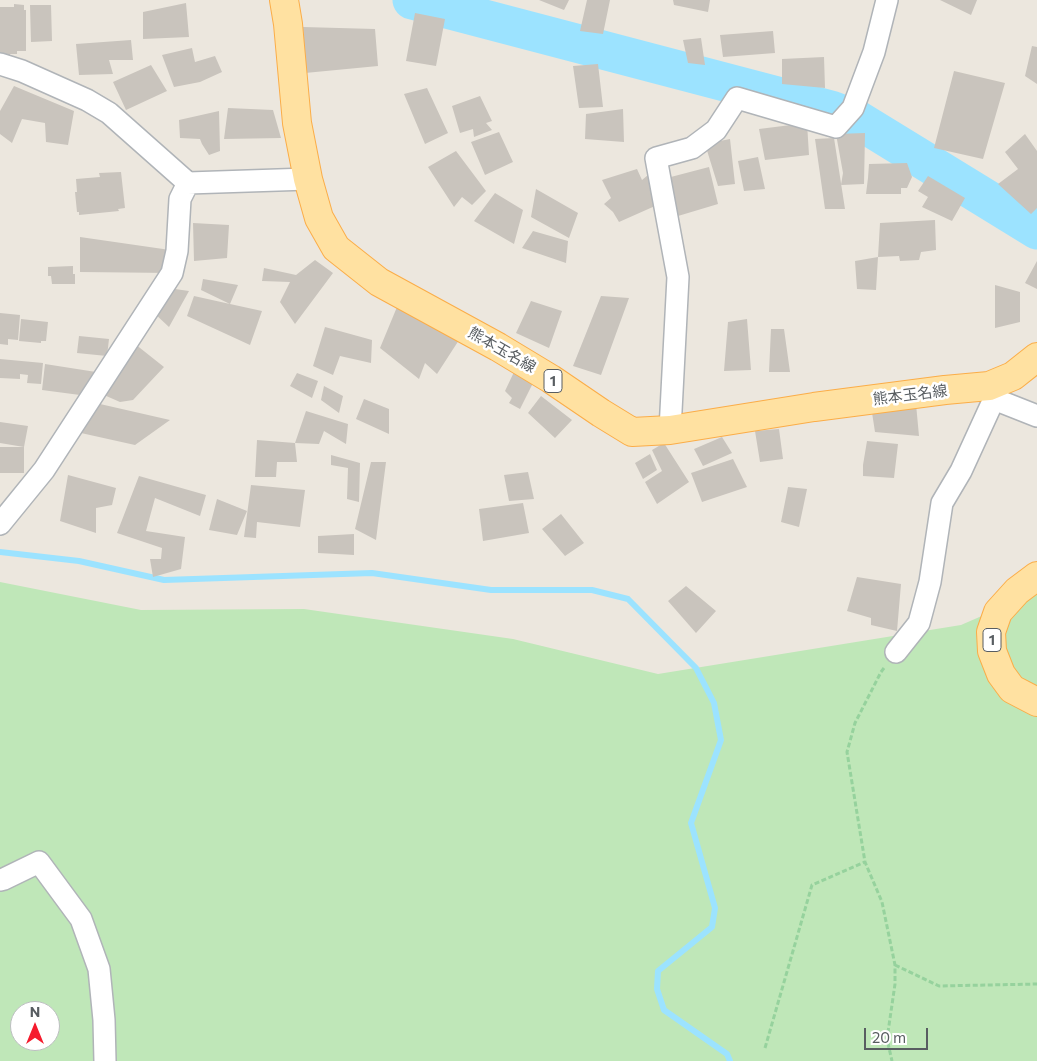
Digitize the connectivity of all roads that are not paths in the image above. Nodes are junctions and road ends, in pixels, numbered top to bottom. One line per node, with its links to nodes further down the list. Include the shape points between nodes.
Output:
1 (284, 0): 4 (main road, 熊本玉名線 / 1, via 297,123)
2 (886, 0): 9 (street, via 874,52 848,114 836,127 737,98 716,130 692,148 656,158 678,277)
3 (0, 64): 5 (street, via 22,71 109,113)
4 (308, 180): 5 (street); 9 (main road, 熊本玉名線 / 1, via 319,218 336,248 379,282 498,347 632,432)
5 (188, 183): 10 (street, via 180,199 178,251 172,273 44,470)
6 (1037, 357): 7 (main road, 熊本玉名線 / 1)
7 (992, 392): 8 (street); 9 (main road, 熊本玉名線 / 1, via 936,391); 12 (street, via 961,472 942,503 930,582 919,624)
8 (1037, 416)
9 (670, 430)
10 (0, 524)
11 (1037, 576): 13 (main road, 1, via 1017,591 998,612 991,632 992,651 1001,674 1012,689)
12 (896, 652)
13 (1037, 702)
14 (0, 880): 15 (street, via 39,862 81,919 99,969)
15 (105, 1061)

